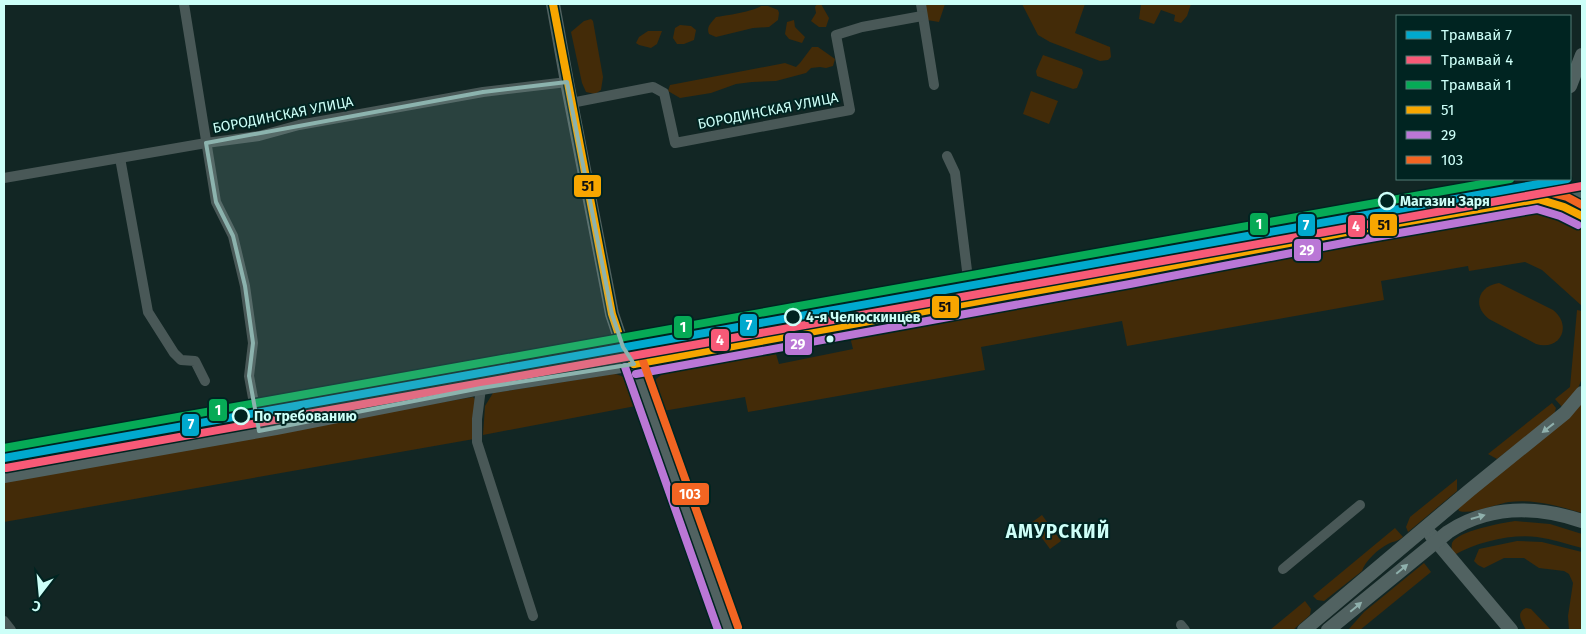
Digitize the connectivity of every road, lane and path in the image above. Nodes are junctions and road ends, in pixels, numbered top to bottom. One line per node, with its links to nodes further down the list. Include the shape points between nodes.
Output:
1 (184, 4): 10 (street)
2 (553, 4): 6 (main road)
3 (921, 4): 4 (street)
4 (922, 16): 8 (street); 9 (street, БОРОДИНСКАЯ УЛИЦА, via 836,35 850,110 674,143 664,93 653,87)
5 (1582, 55): 7 (main road)
6 (567, 82): 9 (main road); 10 (street, БОРОДИНСКАЯ УЛИЦА, via 473,94 299,125 259,136)
7 (1571, 83)
8 (934, 85)
9 (571, 103): 19 (main road, via 612,314 623,348)
10 (206, 143): 12 (street, БОРОДИНСКАЯ УЛИЦА); 23 (street, via 216,202 233,236 245,286 254,344 249,376)
11 (947, 156): 18 (street, via 955,173)
12 (120, 158): 13 (street, БОРОДИНСКАЯ УЛИЦА); 20 (street, via 148,312 174,353 181,360 195,361)
13 (4, 178)
14 (1536, 180): 16 (main road)
15 (1582, 194): 16 (main road)
16 (1538, 199): 17 (main road); 18 (main road)
17 (1582, 216)
18 (971, 303): 19 (main road)
19 (634, 364): 21 (main road); 33 (main road)
20 (205, 381)
21 (481, 388): 23 (main road); 30 (street, via 476,442)
22 (1582, 394): 27 (main road, one-way to 27, via 1560,418)
23 (259, 431): 24 (main road)
24 (4, 476)
25 (1360, 505): 29 (street)
26 (1582, 521): 28 (main road, one-way to 26, via 1468,520 1506,511 1545,511)
27 (1426, 528): 28 (main road); 34 (main road)
28 (1436, 541): 35 (main road, one-way to 28); 36 (main road)
29 (1283, 569)
30 (533, 616)
31 (4, 621): 32 (street)
32 (11, 630)
33 (729, 630)
34 (1304, 630)
35 (1328, 630)
36 (1510, 630)

